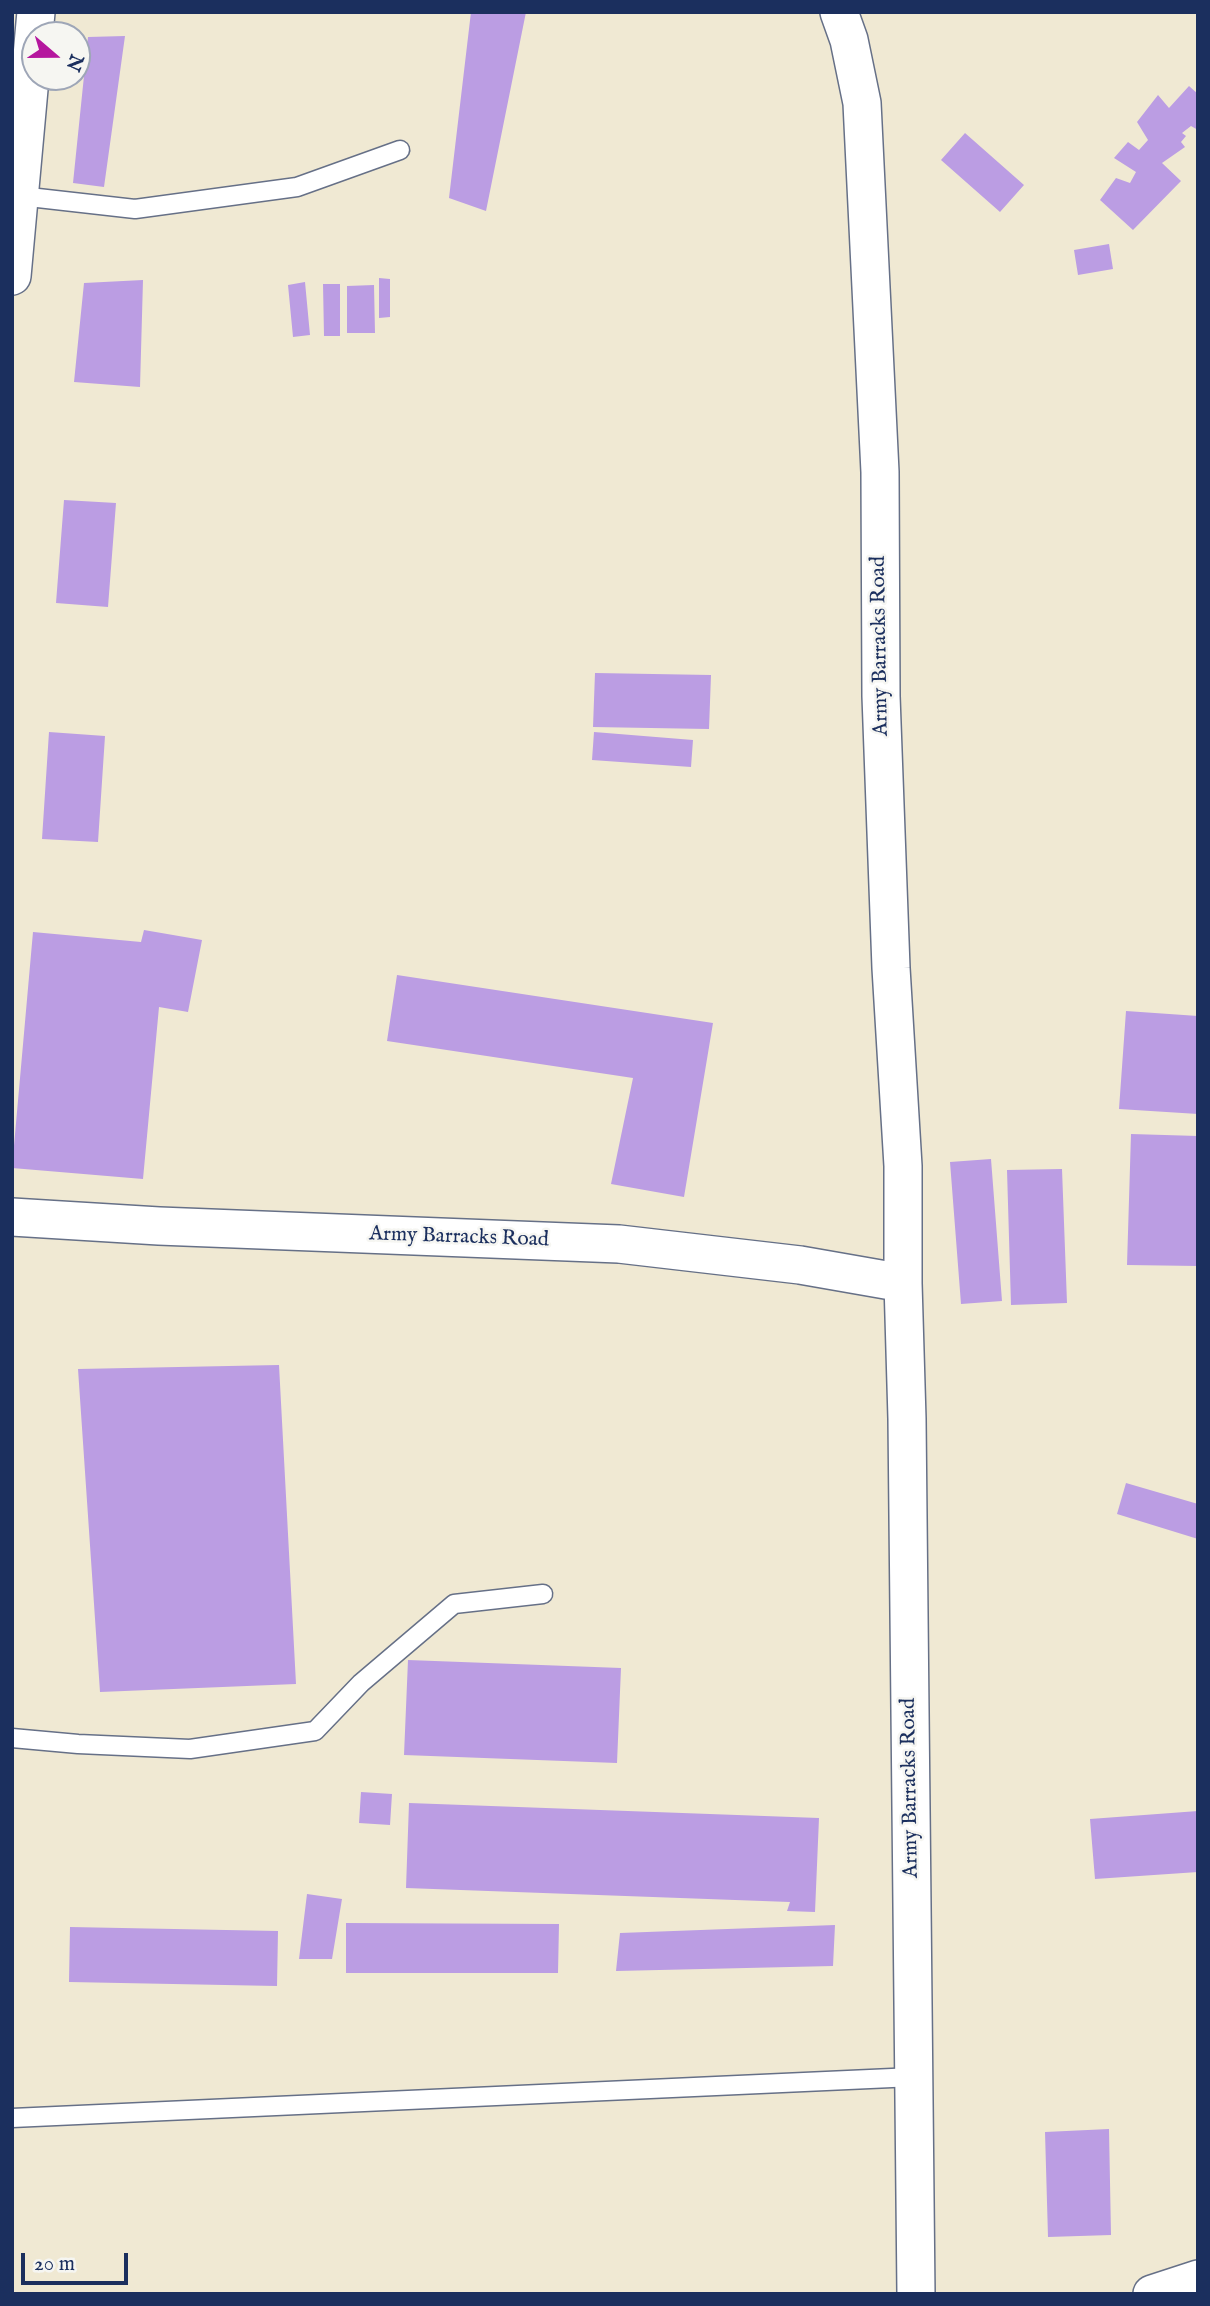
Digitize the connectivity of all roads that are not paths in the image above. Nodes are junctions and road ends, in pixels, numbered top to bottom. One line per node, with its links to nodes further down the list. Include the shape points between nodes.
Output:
1 (36, 12): 4 (street)
2 (839, 12): 7 (street, Army Barracks Road, via 862,103 880,472 881,696 903,1166)
3 (400, 150): 4 (lane, via 297,187 135,209)
4 (20, 196): 5 (street)
5 (12, 276)
6 (12, 1217): 7 (street, Army Barracks Road, via 619,1244 800,1265)
7 (902, 1283): 10 (street, Army Barracks Road)
8 (543, 1594): 9 (lane, via 454,1604 360,1683 315,1731 190,1749)
9 (12, 1738)
10 (914, 2077): 11 (lane); 13 (street, Army Barracks Road)
11 (12, 2118)
12 (1198, 2279): 14 (street)
13 (916, 2294)
14 (1152, 2294)

